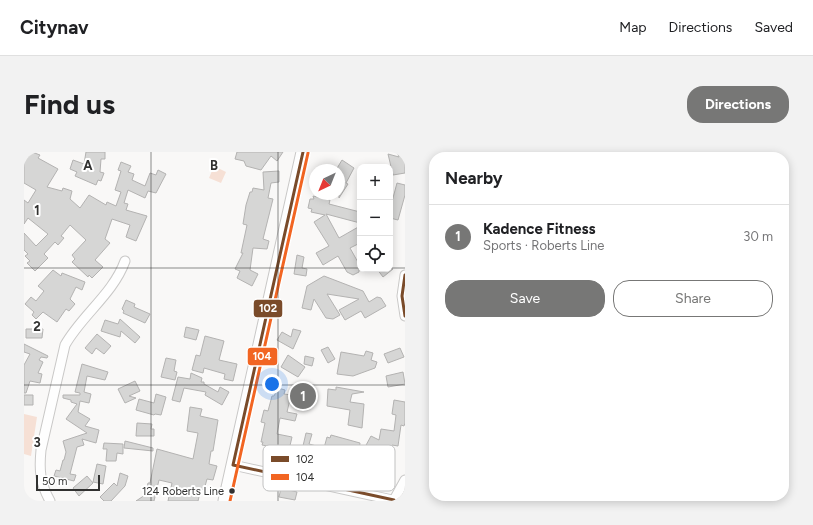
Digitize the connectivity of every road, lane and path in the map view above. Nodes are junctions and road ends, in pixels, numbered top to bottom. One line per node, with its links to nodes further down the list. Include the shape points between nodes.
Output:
1 (303, 152): 5 (main road)
2 (125, 261): 10 (street, via 114,284 72,332 65,345 40,450 42,487)
3 (405, 275): 4 (street, via 402,296)
4 (405, 316)
5 (233, 465): 6 (street); 11 (main road)
6 (263, 471)
7 (405, 480): 9 (street)
8 (354, 491): 9 (street)
9 (396, 500)
10 (50, 501)
11 (225, 501)

